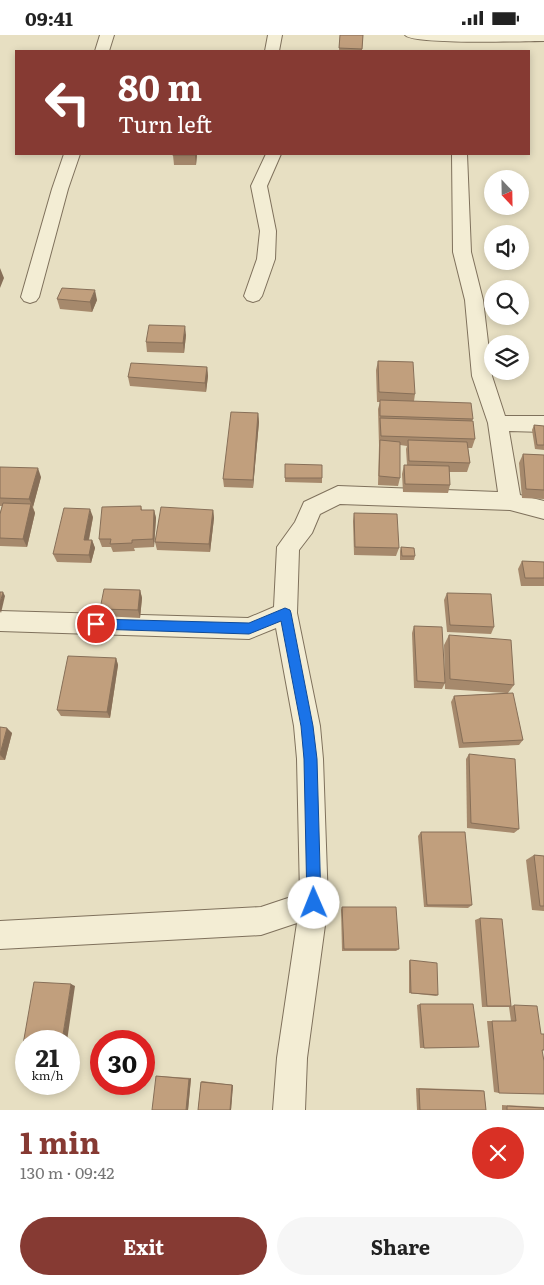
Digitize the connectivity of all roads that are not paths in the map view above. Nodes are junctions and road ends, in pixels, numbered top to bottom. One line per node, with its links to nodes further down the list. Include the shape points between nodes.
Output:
1 (107, 35): 6 (street)
2 (275, 35): 7 (street)
3 (412, 35): 5 (street)
4 (544, 37): 5 (street)
5 (441, 44)
6 (102, 50)
7 (272, 50)
8 (72, 155): 12 (street, via 59,188)
9 (273, 155): 11 (street, via 259,186 268,231 266,259)
10 (459, 155): 13 (street, via 462,252 474,301 482,376)
11 (253, 296)
12 (30, 297)
13 (498, 423): 14 (street); 15 (street)
14 (544, 424)
15 (510, 501): 16 (street); 17 (street, via 338,495 325,500 312,507 304,527 288,547)
16 (544, 510)
17 (285, 613): 18 (street, via 249,629); 19 (street, via 307,726)
18 (0, 621)
19 (314, 903): 20 (street, via 261,921); 21 (street, via 292,1058)
20 (0, 935)
21 (289, 1110)

